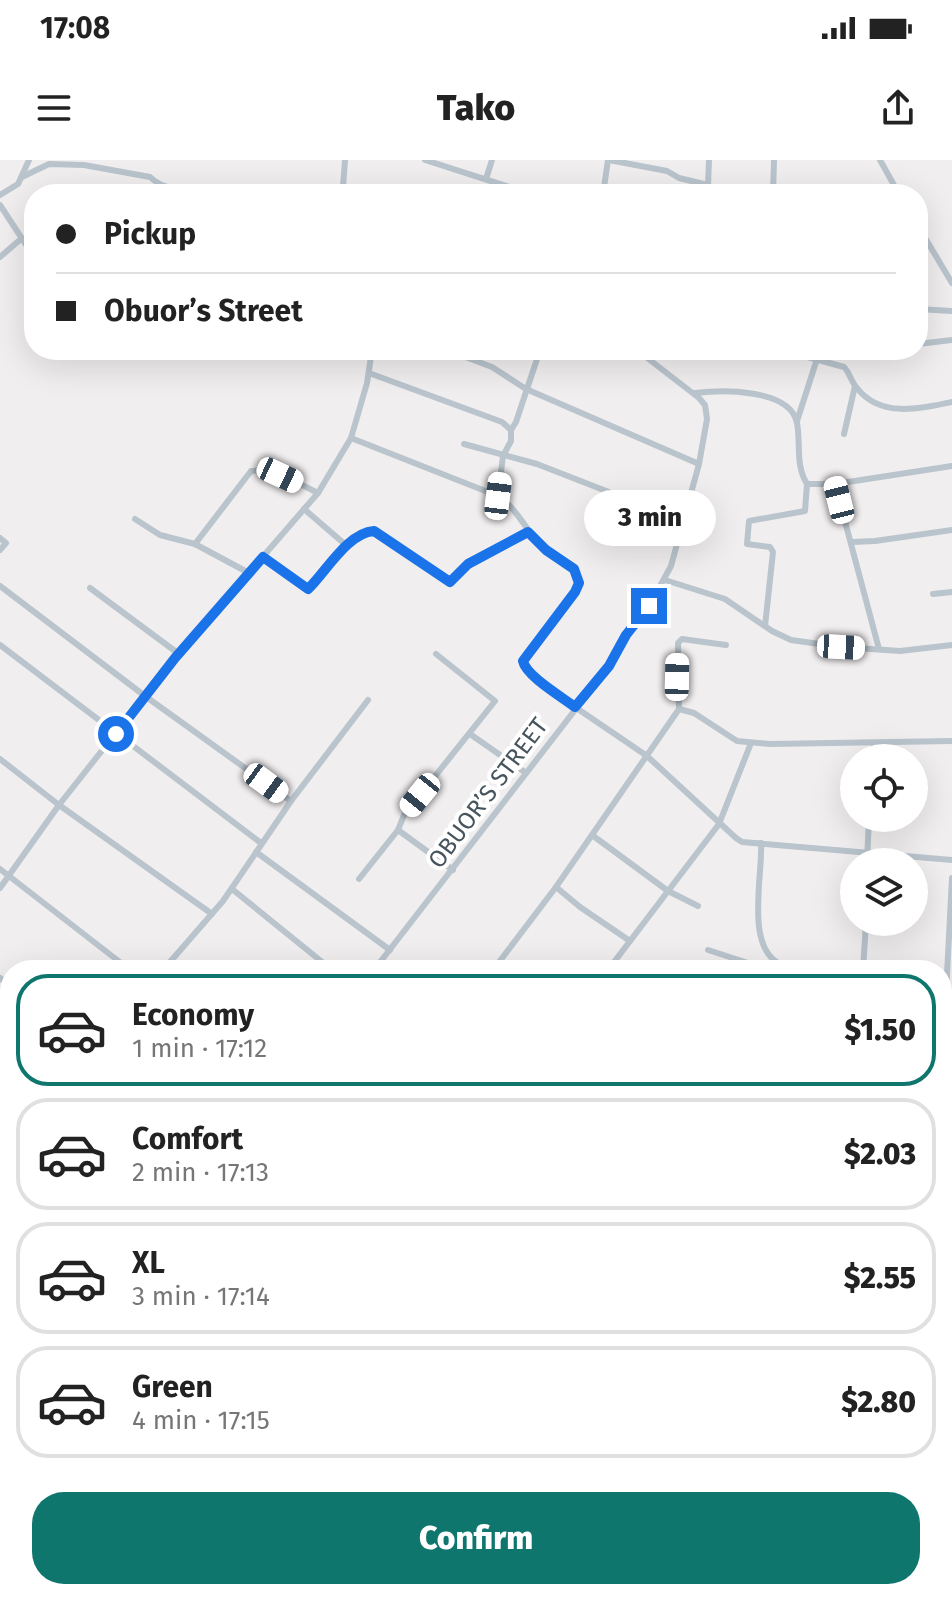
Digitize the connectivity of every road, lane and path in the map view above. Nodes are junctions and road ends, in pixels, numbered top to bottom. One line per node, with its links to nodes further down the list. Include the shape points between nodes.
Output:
1 (29, 160): 9 (street)
2 (345, 160): 12 (street)
3 (425, 160): 10 (street)
4 (492, 160): 10 (street)
5 (608, 160): 14 (street); 15 (street)
6 (709, 160): 16 (street)
7 (774, 160): 17 (street)
8 (880, 160): 18 (street)
9 (22, 177): 11 (street, via 49,164 84,165 150,177); 19 (street)
10 (486, 179): 13 (street)
11 (157, 184)
12 (343, 184)
13 (501, 184)
14 (604, 184)
15 (704, 184)
16 (708, 184)
17 (773, 184)
18 (893, 184)
19 (0, 195)
20 (0, 205): 21 (street)
21 (21, 239): 22 (street); 23 (street); 25 (street)
22 (24, 239)
23 (24, 243)
24 (928, 243): 26 (street)
25 (0, 257)
26 (952, 283)
27 (928, 310): 28 (street)
28 (952, 311)
29 (952, 340): 30 (street)
30 (928, 343)
31 (371, 360): 37 (street)
32 (473, 360): 39 (street)
33 (536, 360): 39 (street)
34 (650, 360): 40 (street)
35 (817, 360): 42 (street)
36 (820, 360): 38 (street, via 844,367)
37 (369, 373): 43 (street, via 502,422); 45 (street)
38 (855, 386): 41 (street, via 879,405 900,410); 44 (street)
39 (526, 389): 43 (street); 48 (street)
40 (694, 394): 42 (street, via 761,395 786,407); 48 (street, OBUOR’S STREET, via 707,411)
41 (952, 402)
42 (797, 421): 50 (street, via 799,465)
43 (511, 430): 47 (street)
44 (844, 434)
45 (351, 438): 52 (street); 53 (street)
46 (464, 444): 47 (street)
47 (503, 456): 53 (street); 55 (street)
48 (699, 464): 55 (street, OBUOR’S STREET)
49 (952, 466): 51 (street)
50 (807, 484): 51 (street); 71 (street, via 805,511 749,521 747,544 773,552)
51 (835, 484): 60 (street)
52 (318, 493): 54 (street); 61 (street, via 280,475 251,471)
53 (498, 496): 58 (street)
54 (304, 509): 62 (street); 64 (street)
55 (686, 514): 66 (street, OBUOR’S STREET)
56 (135, 519): 61 (street, via 160,535)
57 (952, 530): 60 (street)
58 (528, 532): 62 (street, via 468,564 450,582 374,531); 80 (street, via 574,569 579,583 526,654 524,667)
59 (0, 538): 63 (street, via 6,543)
60 (852, 542): 75 (street)
61 (195, 544): 65 (street)
62 (347, 546): 64 (street, via 308,589)
63 (0, 550)
64 (263, 557): 65 (street)
65 (249, 573): 76 (street)
66 (665, 580): 71 (street, via 725,599); 80 (street, OBUOR’S STREET, via 609,666)
67 (0, 586): 78 (street)
68 (90, 588): 76 (street)
69 (952, 592): 70 (street)
70 (933, 594)
71 (765, 626): 75 (street, via 791,640)
72 (0, 645): 82 (street)
73 (726, 645): 81 (street, via 692,639 678,643)
74 (952, 645): 75 (street)
75 (879, 649)
76 (179, 654): 78 (street)
77 (436, 654): 83 (street, via 495,701)
78 (145, 696): 82 (street); 90 (street)
79 (368, 700): 90 (street)
80 (575, 707): 87 (street); 89 (street, OBUOR’S STREET)
81 (679, 709): 85 (street, via 737,741); 87 (street)
82 (116, 734): 91 (street); 95 (street)
83 (470, 734): 89 (street); 93 (street, via 404,815)
84 (952, 741): 86 (street)
85 (751, 743): 86 (street); 92 (street)
86 (874, 743)
87 (647, 756): 92 (street); 94 (street)
88 (0, 759): 91 (street)
89 (526, 773): 102 (street, OBUOR’S STREET)
90 (291, 801): 95 (street)
91 (59, 805): 103 (street); 112 (street)
92 (719, 824): 96 (street, via 742,842); 110 (street)
93 (398, 830): 102 (street); 105 (street)
94 (592, 835): 106 (street); 110 (street)
95 (261, 843): 98 (street)
96 (761, 843): 97 (street); 125 (street, via 760,941)
97 (840, 850)
98 (256, 852): 108 (street); 115 (street)
99 (928, 858): 100 (street)
100 (952, 860)
101 (0, 869): 103 (street)
102 (453, 870): 115 (street, OBUOR’S STREET)
103 (9, 876): 107 (street); 118 (street)
104 (952, 878): 109 (street)
105 (359, 879)
106 (556, 887): 114 (street); 122 (street)
107 (0, 888)
108 (232, 889): 112 (street); 120 (street)
109 (951, 889): 127 (street)
110 (668, 891): 111 (street); 114 (street)
111 (698, 906)
112 (212, 914): 119 (street)
113 (865, 936): 126 (street)
114 (630, 941): 123 (street)
115 (390, 950): 121 (street, OBUOR’S STREET)
116 (708, 950): 117 (street)
117 (733, 958): 124 (street)
118 (117, 960)
119 (173, 960)
120 (320, 960)
121 (382, 960)
122 (501, 960)
123 (616, 960)
124 (739, 960)
125 (775, 960)
126 (864, 960)
127 (948, 960)

